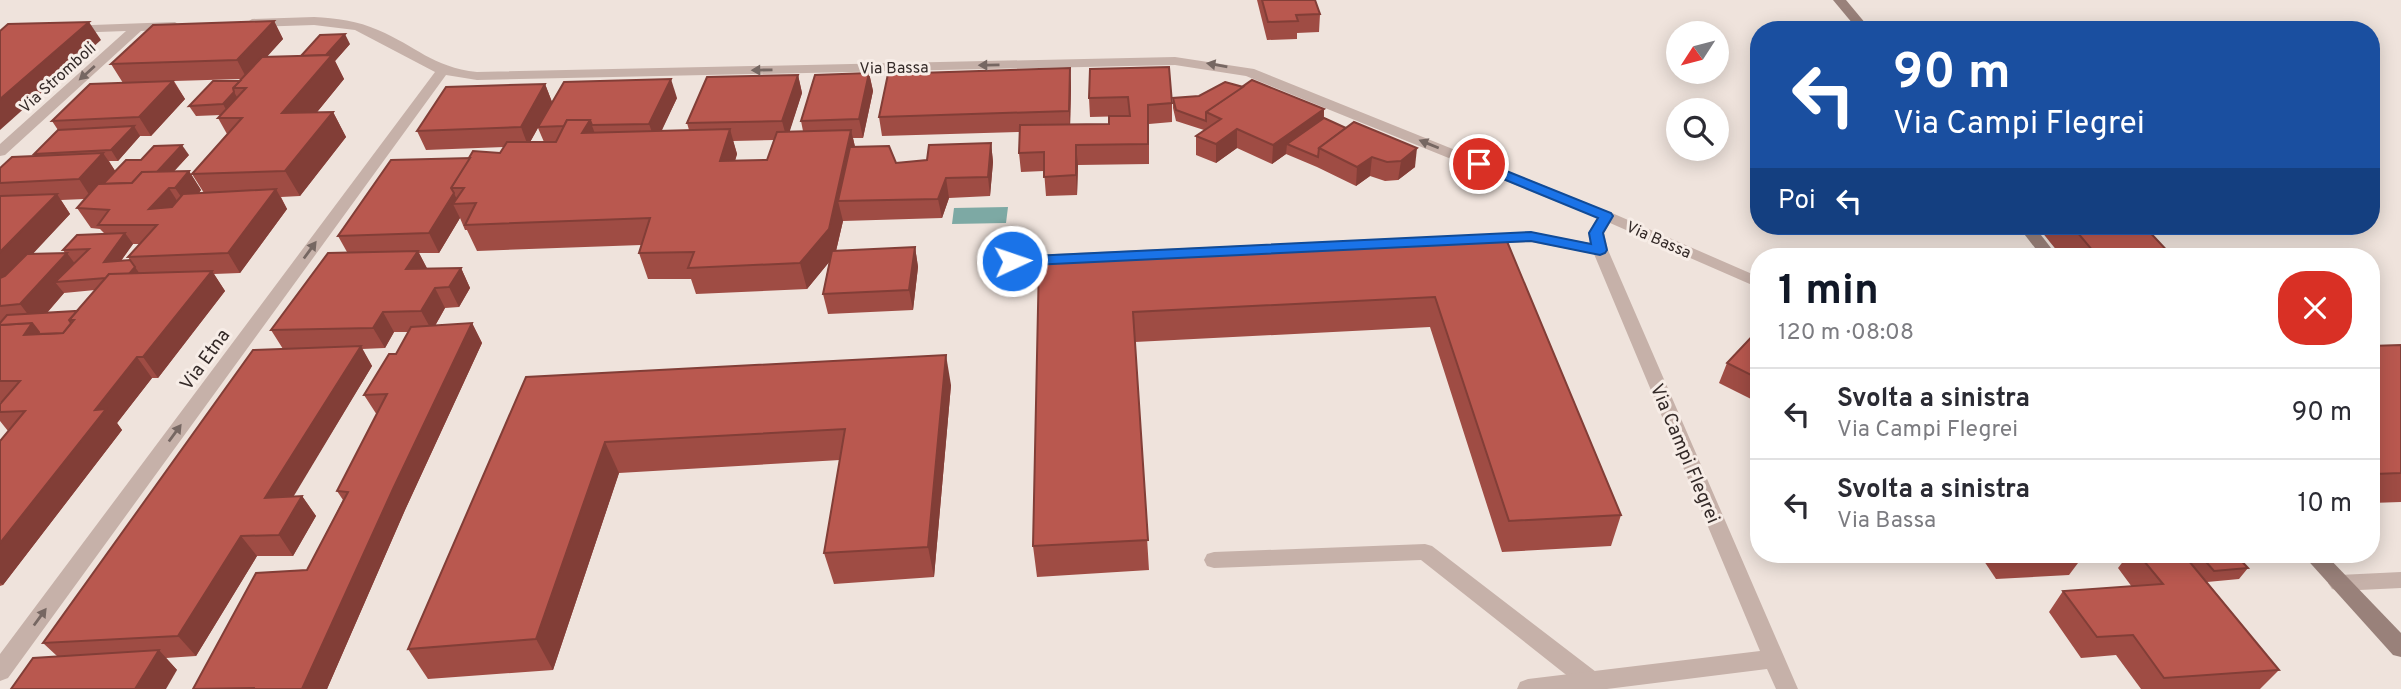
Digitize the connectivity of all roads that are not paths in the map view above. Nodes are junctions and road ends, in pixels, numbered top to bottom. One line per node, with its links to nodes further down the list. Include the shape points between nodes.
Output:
1 (1839, 0): 2 (street)
2 (1857, 21)
3 (233, 23): 7 (street, Via Bassa, via 347,23 376,33)
4 (192, 25): 5 (street)
5 (138, 27): 6 (street); 8 (street, Via Stromboli, one-way to 8)
6 (55, 29)
7 (442, 71): 9 (street, Via Bassa, one-way to 7, via 1249,72 1211,64 1175,61 477,76); 19 (street, Via Etna, one-way to 7)
8 (0, 152)
9 (1606, 216): 10 (street, via 1596,233); 12 (street, Via Bassa)
10 (1600, 250): 11 (street, via 1531,237); 18 (street, Via Campi Flegrei)
11 (1012, 261)
12 (1750, 279)
13 (1214, 560): 20 (street, via 1425,552)
14 (2320, 563): 16 (street)
15 (2401, 580): 16 (street)
16 (2339, 583): 17 (street)
17 (2401, 648)
18 (1773, 659): 20 (street); 22 (street, Via Campi Flegrei)
19 (0, 671)
20 (1592, 682): 21 (street)
21 (1528, 689)
22 (1787, 689)

